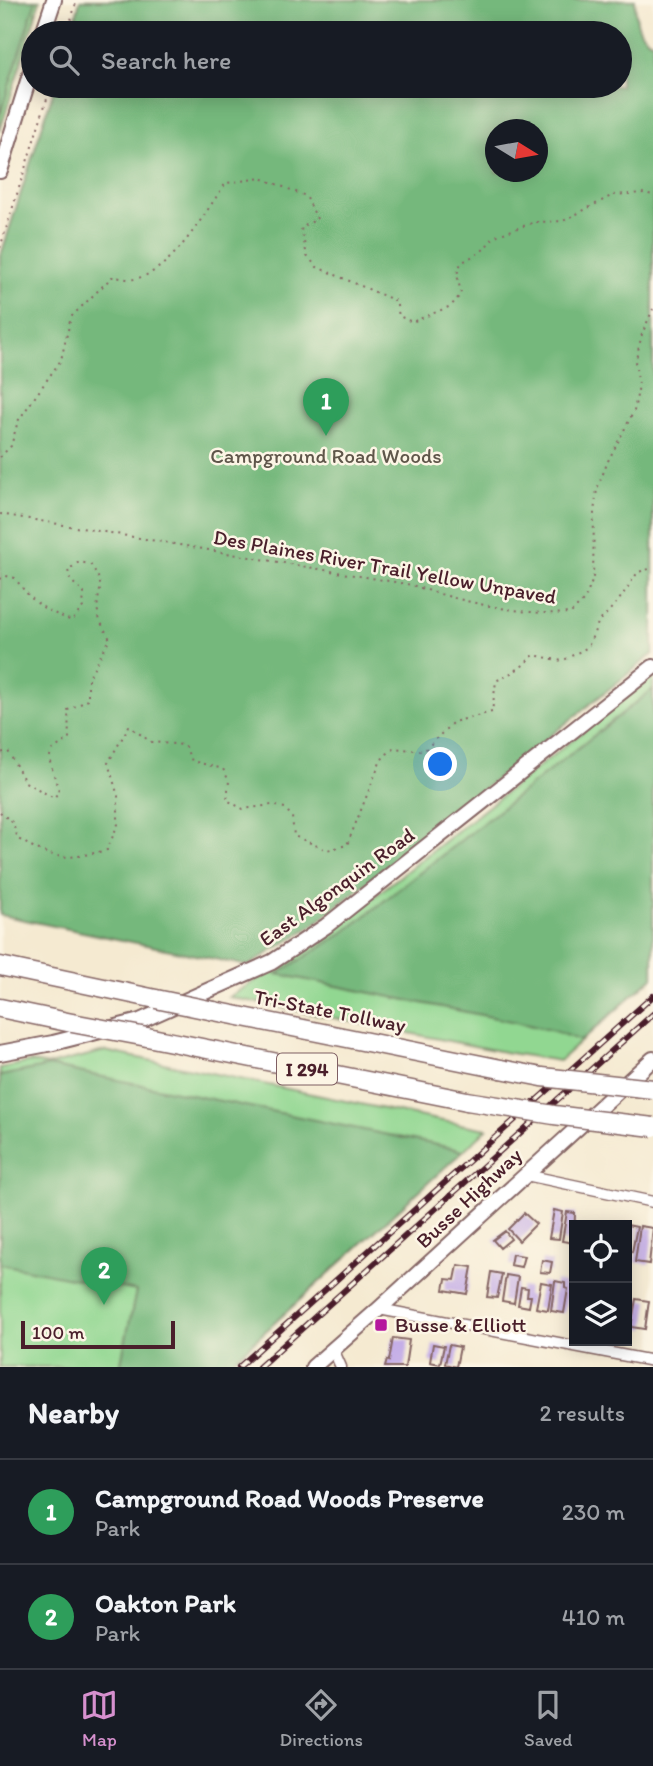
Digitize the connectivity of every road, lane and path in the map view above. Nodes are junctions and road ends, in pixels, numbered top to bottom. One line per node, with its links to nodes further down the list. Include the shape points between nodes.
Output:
1 (54, 0): 3 (main road)
2 (77, 0): 4 (path)
3 (47, 21)
4 (71, 21)
5 (23, 98): 7 (main road)
6 (47, 98): 9 (path)
7 (0, 172)
8 (653, 195): 11 (path, via 612,195 563,221 535,222 495,236 482,251 461,263 457,274 461,294 451,306 412,322 399,316 396,301 317,267 307,256 301,228 317,219 306,197 261,178 226,183 173,256 132,279 112,277 71,317 61,360 18,421 10,446)
9 (0, 248)
10 (653, 309): 12 (path, Des Plaines River Trail Yellow Unpaved, via 635,363 639,385 634,411 597,489 593,579 585,599 571,613 545,614 441,596 412,585)
11 (0, 457)
12 (0, 514)
13 (653, 568): 17 (path, via 638,572 598,623 589,647 562,661 534,656 496,681 492,712 453,722 424,751 393,748 381,760 347,845 327,850 294,836 292,817 285,808 243,809 227,800 229,780 223,769 192,761 184,745 151,742 129,726 108,763 118,796 118,824 107,850 71,859 50,855 18,839 13,823)
14 (0, 579): 16 (path, via 15,578 29,598 72,621 83,607 84,593 69,580 68,570 79,562 90,564 102,590 98,613 110,639 89,678 88,700 68,710 69,739 52,750 49,759 59,791 54,798 25,782 8,751)
15 (653, 667): 20 (main road, East Algonquin Road, via 326,926 272,962 140,1021)
16 (0, 753)
17 (0, 812)
18 (0, 966): 22 (highway, Tri-State Tollway / I 294, bridge, via 542,1077)
19 (0, 1008): 23 (highway, I 294, bridge, via 467,1101)
20 (0, 1053)
21 (653, 1059): 24 (main road, Busse Highway)
22 (653, 1089)
23 (653, 1127)
24 (526, 1175): 25 (street); 26 (main road, Busse Highway)
25 (653, 1202)
26 (379, 1309): 27 (main road, Busse Highway); 28 (street)
27 (333, 1349): 29 (main road, Busse Highway); 30 (street)
28 (653, 1361)
29 (313, 1367)
30 (341, 1367)

